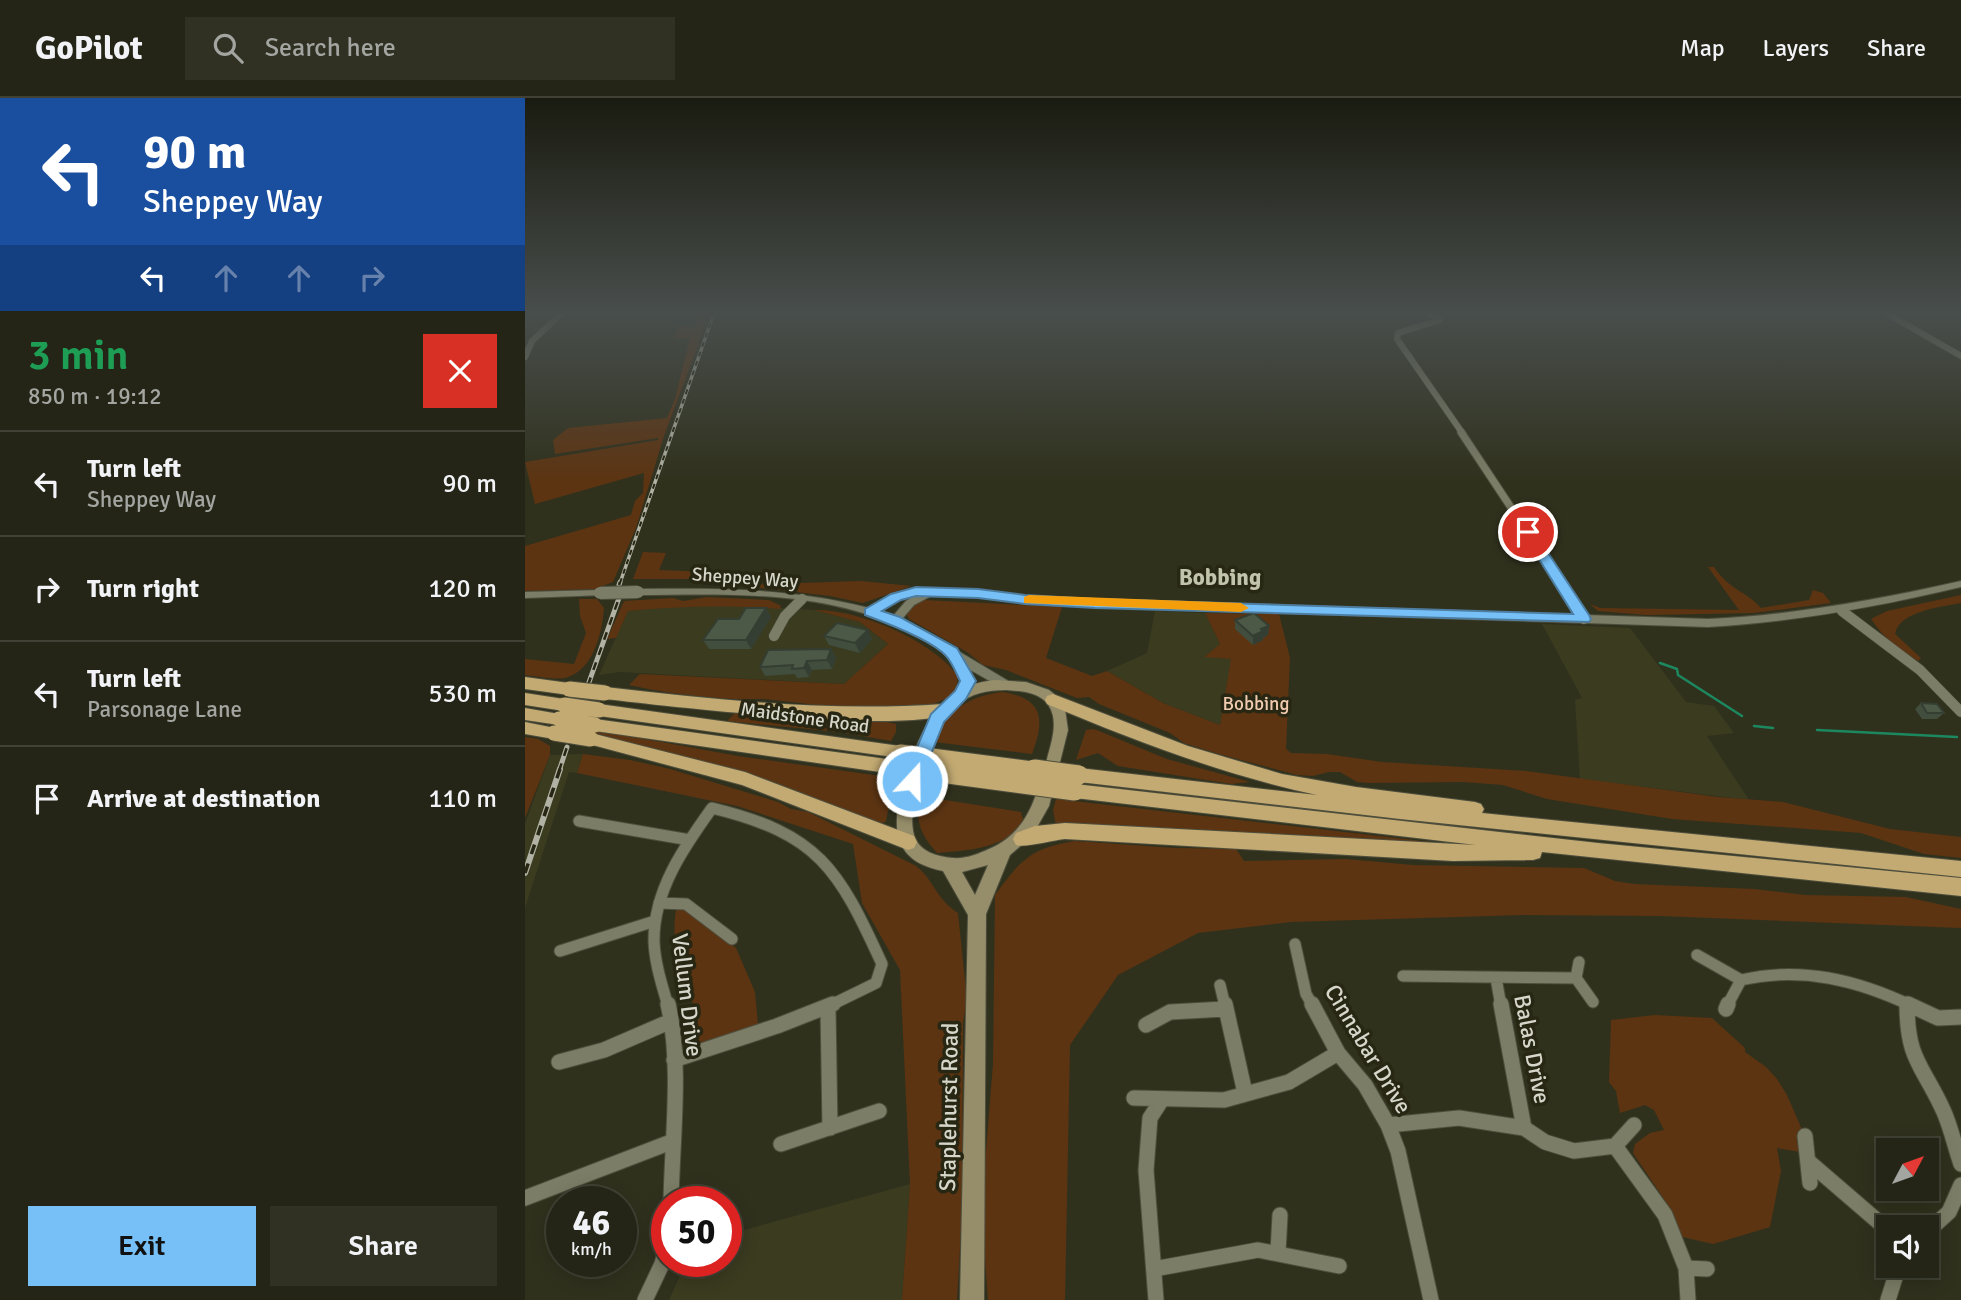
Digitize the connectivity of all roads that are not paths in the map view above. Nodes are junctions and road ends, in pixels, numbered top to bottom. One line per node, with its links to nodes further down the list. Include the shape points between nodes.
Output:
1 (1418, 369): 8 (street)
2 (1961, 584): 6 (street)
3 (933, 592): 7 (street, via 896,597); 8 (street, via 1095,603); 9 (street, via 910,603)
4 (525, 595): 5 (street, Sheppey Way, bridge, via 712,591)
5 (802, 599): 7 (street, Sheppey Way); 10 (street)
6 (1842, 611): 8 (street, via 1708,623); 19 (street, via 1920,670)
7 (870, 612): 9 (street, Sheppey Way)
8 (1584, 619)
9 (895, 621): 11 (street, Sheppey Way)
10 (773, 636)
11 (951, 652): 13 (street, Sheppey Way); 14 (street, via 968,681)
12 (525, 683): 18 (highway)
13 (1006, 685): 14 (main road); 16 (main road, via 1033,688)
14 (961, 695): 17 (main road)
15 (525, 699): 18 (highway, Maidstone Road)
16 (1053, 700): 25 (highway, via 1190,754 1316,788 1551,818); 26 (main road, via 1060,712 1058,747 1040,812)
17 (943, 710): 18 (highway, bridge, via 846,715 605,693); 28 (main road, via 904,806 902,822)
18 (561, 711): 20 (highway, Maidstone Road); 21 (highway, bridge); 21 (highway, Maidstone Road, bridge); 22 (highway)
19 (1961, 712)
20 (525, 714)
21 (595, 724): 23 (highway, Maidstone Road, bridge); 28 (highway)
22 (525, 727)
23 (1077, 783): 25 (highway); 29 (highway)
24 (579, 821): 27 (street)
25 (1604, 832): 32 (highway)
26 (1022, 839): 29 (highway, via 1065,831 1453,853); 30 (main road)
27 (690, 840): 34 (street, Vellum Drive); 49 (street, Vellum Drive, via 712,808 787,831 817,851 841,883 882,964 876,983)
28 (908, 842): 31 (main road, via 926,859)
29 (1598, 851): 33 (highway)
30 (1003, 852): 31 (main road); 35 (main road, Staplehurst Road)
31 (949, 865): 35 (main road)
32 (1961, 869)
33 (1961, 887)
34 (659, 903): 36 (street, Vellum Drive); 37 (street, via 686,904)
35 (977, 914): 87 (main road, Staplehurst Road)
36 (655, 921): 39 (street); 53 (street, Vellum Drive, via 656,963)
37 (733, 939)
38 (1295, 943): 55 (street, Cinnabar Drive, via 1306,994)
39 (560, 951)
40 (1697, 955): 45 (street)
41 (1579, 962): 44 (street)
42 (1403, 976): 43 (street, Balas Drive)
43 (1496, 978): 44 (street, Balas Drive); 65 (street, Balas Drive)
44 (1576, 978): 47 (street)
45 (1741, 980): 48 (street, via 1757,975 1806,974 1854,983); 51 (street)
46 (1220, 985): 50 (street)
47 (1593, 1002)
48 (1907, 1003): 52 (street, via 1927,1015 1948,1020); 71 (street, via 1913,1057 1944,1112)
49 (828, 1008): 56 (street); 64 (street)
50 (1225, 1009): 54 (street, via 1170,1012); 58 (street)
51 (1726, 1009)
52 (1961, 1017)
53 (671, 1021): 56 (street, Vellum Drive); 57 (street, via 604,1050)
54 (1146, 1025)
55 (1338, 1052): 58 (street, via 1289,1082); 62 (street, Cinnabar Drive, via 1365,1085)
56 (674, 1060): 67 (street, Vellum Drive)
57 (559, 1062)
58 (1245, 1093): 60 (street, via 1224,1100)
59 (1134, 1098): 60 (street)
60 (1161, 1101): 82 (street, via 1150,1118 1146,1170)
61 (879, 1111): 64 (street)
62 (1388, 1125): 65 (street, Balas Drive, via 1459,1118); 89 (street, Cinnabar Drive, via 1398,1151)
63 (1634, 1125): 69 (street)
64 (830, 1128): 68 (street)
65 (1524, 1128): 69 (street, Balas Drive, via 1545,1142 1574,1151)
66 (1805, 1136): 70 (street)
67 (671, 1142): 74 (street, Vellum Drive); 75 (street)
68 (781, 1144)
69 (1615, 1146): 81 (street, via 1665,1215)
70 (1809, 1162): 72 (street); 77 (street)
71 (1961, 1164)
72 (1810, 1182)
73 (1961, 1185): 78 (street, via 1958,1200)
74 (671, 1186)
75 (525, 1198)
76 (1280, 1216): 79 (street)
77 (1876, 1220)
78 (1939, 1223)
79 (1278, 1252): 80 (street); 82 (street, via 1258,1250)
80 (1339, 1266)
81 (1686, 1268): 83 (street); 90 (street)
82 (1154, 1269): 88 (street)
83 (1707, 1269)
84 (656, 1277): 86 (street)
85 (1895, 1278): 91 (street)
86 (645, 1300)
87 (972, 1300)
88 (1156, 1300)
89 (1431, 1300)
90 (1688, 1300)
91 (1888, 1300)

